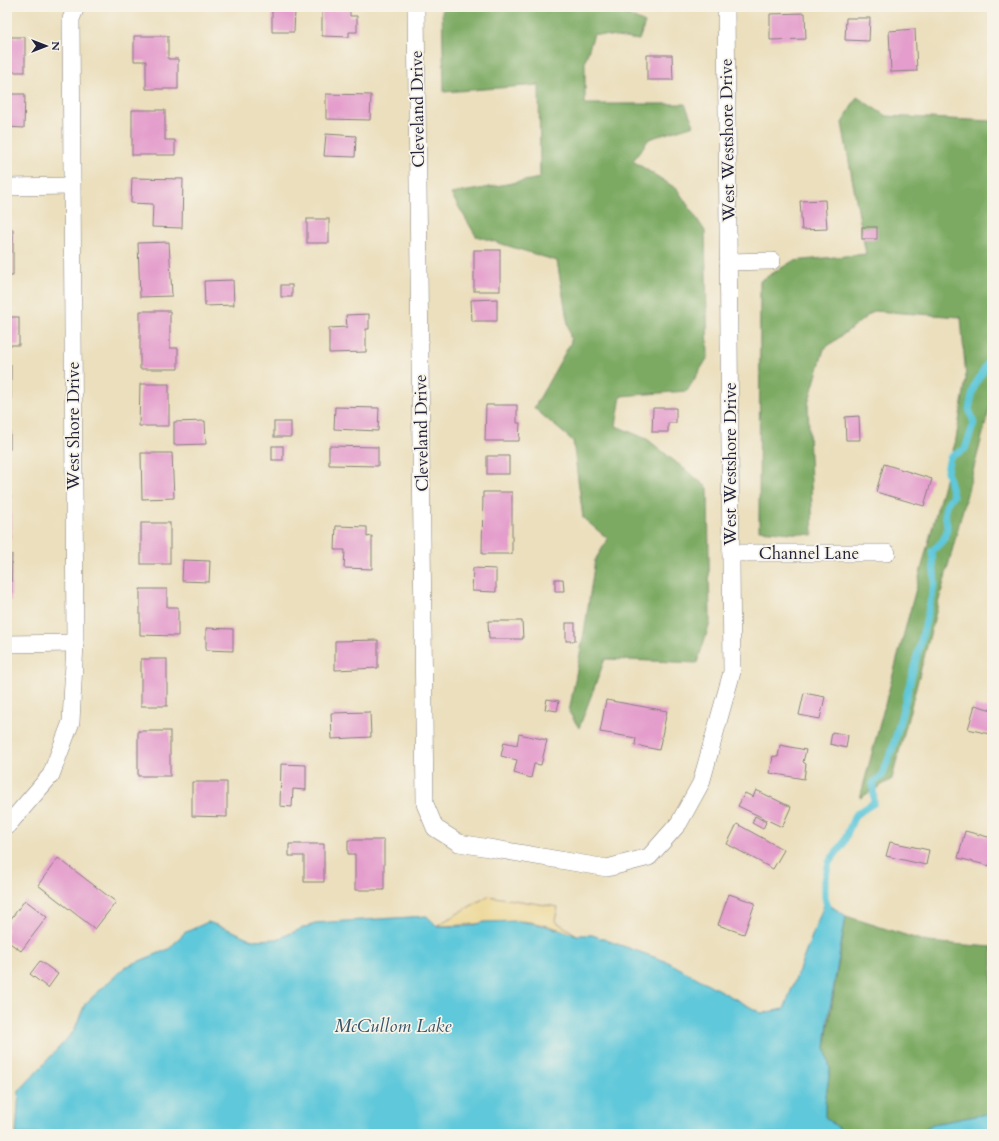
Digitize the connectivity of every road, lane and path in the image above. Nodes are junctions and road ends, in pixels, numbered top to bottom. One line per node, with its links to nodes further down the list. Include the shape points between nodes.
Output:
1 (76, 7): 4 (street, West Shore Drive, via 71,19)
2 (416, 7): 13 (street, Cleveland Drive, via 425,804 435,828 459,843)
3 (726, 7): 6 (street, West Westshore Drive)
4 (71, 186): 5 (street); 10 (street, West Shore Drive)
5 (7, 187)
6 (728, 262): 7 (street); 8 (street, West Westshore Drive)
7 (772, 262)
8 (730, 553): 9 (street, Channel Lane); 13 (street, West Westshore Drive, via 732,672 701,783 679,823 649,857)
9 (887, 553)
10 (75, 643): 11 (street); 12 (street, West Shore Drive, via 71,722 54,768 51,775)
11 (7, 644)
12 (7, 826)
13 (607, 868)

